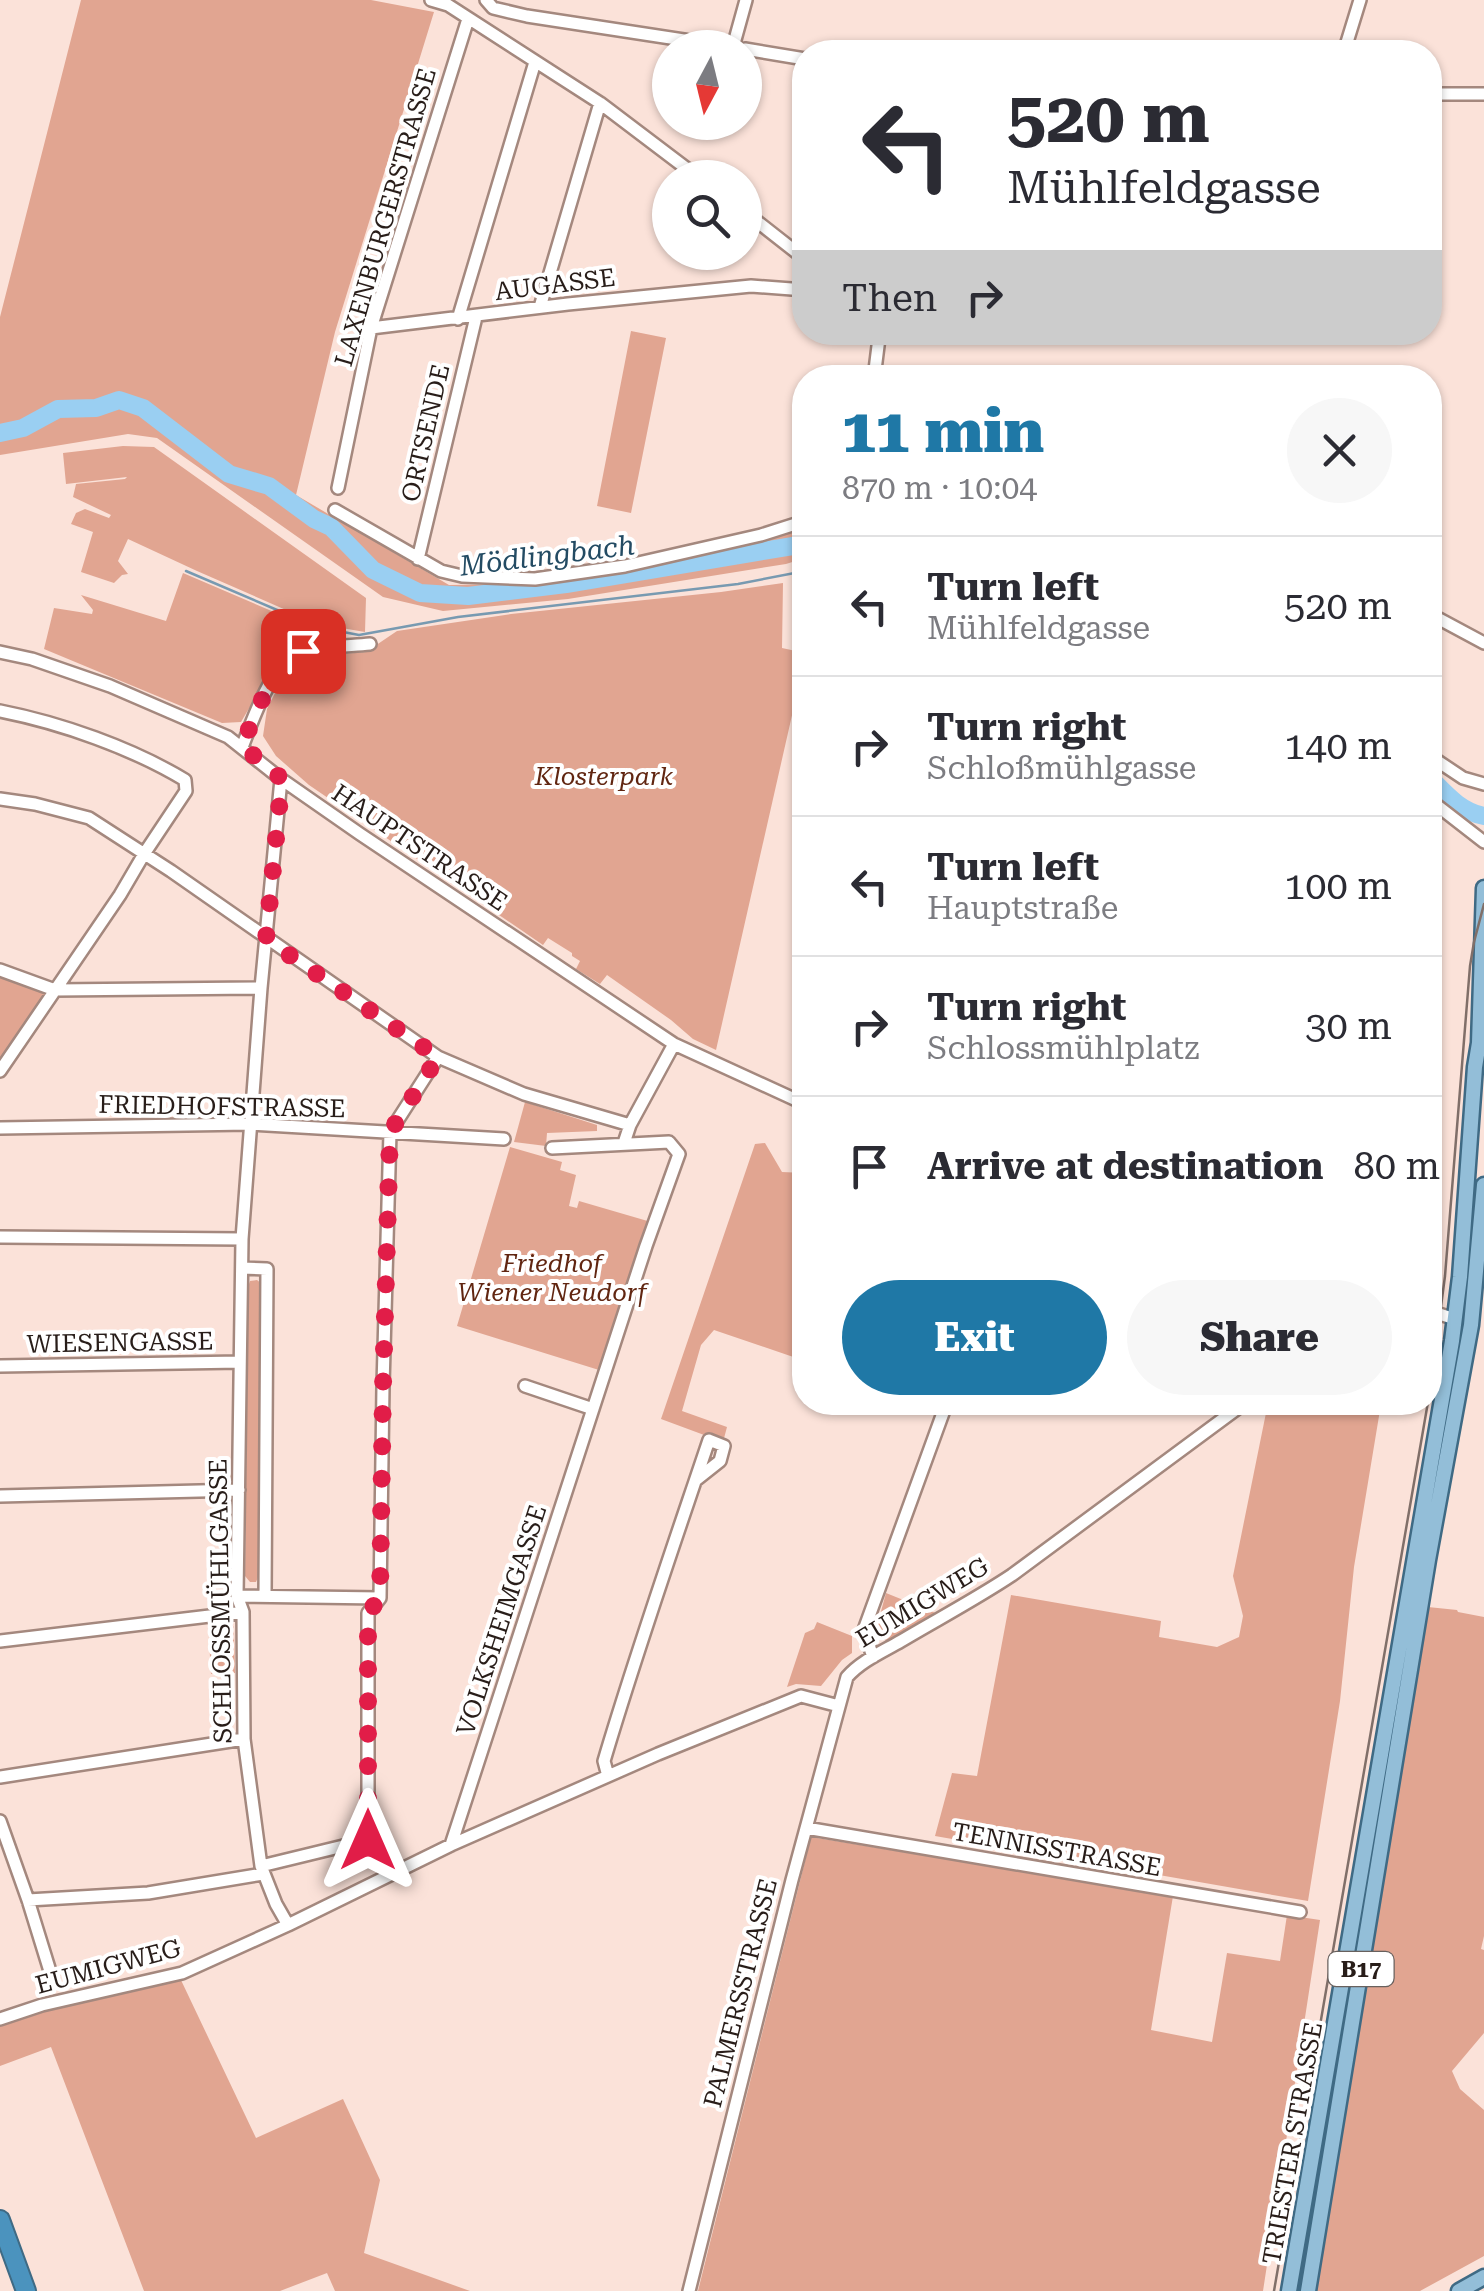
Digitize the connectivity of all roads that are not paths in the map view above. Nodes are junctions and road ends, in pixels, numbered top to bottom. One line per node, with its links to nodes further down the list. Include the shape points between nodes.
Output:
1 (431, 0): 5 (street)
2 (486, 0): 7 (street, via 527,16)
3 (746, 0): 6 (street)
4 (1360, 0): 8 (street)
5 (468, 19): 11 (street); 22 (street, LAXENBURGERSTRASSE)
6 (738, 30)
7 (652, 35)
8 (1348, 40)
9 (762, 52): 10 (street)
10 (792, 57)
11 (536, 62): 14 (street); 21 (street)
12 (1442, 94): 13 (street)
13 (1484, 94)
14 (600, 103): 15 (street); 19 (street)
15 (675, 160)
16 (762, 225): 17 (street)
17 (792, 249)
18 (792, 289): 19 (street, AUGASSE, via 752,286)
19 (540, 307): 20 (street, AUGASSE)
20 (476, 316): 21 (street, AUGASSE); 26 (street, ORTSENDE)
21 (458, 319): 22 (street, AUGASSE)
22 (372, 328): 23 (street, LAXENBURGERSTRASSE)
23 (338, 488)
24 (335, 510): 26 (street)
25 (792, 525): 26 (street, via 546,578 462,576)
26 (418, 559)
27 (1442, 620): 28 (street)
28 (1484, 643)
29 (370, 644): 32 (street, via 303,651 286,662)
30 (0, 652): 32 (street, HAUPTSTRASSE, via 110,686)
31 (0, 711): 39 (street, via 50,722 184,780 186,791)
32 (242, 746): 34 (street, HAUPTSTRASSE)
33 (1442, 764): 35 (street)
34 (282, 779): 41 (street, SCHLOSSMÜHLGASSE); 46 (street, HAUPTSTRASSE)
35 (1484, 784)
36 (0, 799): 39 (street, via 88,818)
37 (1442, 809): 38 (street)
38 (1484, 842)
39 (144, 854): 41 (street); 44 (street)
40 (1484, 888): 45 (main road, B17)
41 (266, 939): 43 (street, SCHLOSSMÜHLGASSE); 47 (street)
42 (0, 970): 44 (street)
43 (261, 988): 44 (street); 51 (street, SCHLOSSMÜHLGASSE)
44 (56, 990): 49 (street)
45 (1479, 1043): 48 (main road, B17); 63 (main road, B17)
46 (674, 1044): 50 (street, HAUPTSTRASSE); 52 (street)
47 (438, 1057): 52 (street, via 524,1094); 54 (street)
48 (1484, 1062)
49 (0, 1072)
50 (792, 1098)
51 (249, 1124): 53 (street, FRIEDHOFSTRASSE); 54 (street, FRIEDHOFSTRASSE); 60 (street, SCHLOSSMÜHLGASSE)
52 (630, 1126): 56 (street)
53 (0, 1128)
54 (390, 1132): 55 (street, FRIEDHOFSTRASSE); 78 (street)
55 (504, 1140)
56 (624, 1144): 57 (street); 69 (street, VOLKSHEIMGASSE, via 669,1142 679,1154)
57 (552, 1148)
58 (1484, 1185): 64 (main road, B17)
59 (0, 1237): 60 (street)
60 (242, 1239): 61 (street, SCHLOSSMÜHLGASSE)
61 (242, 1268): 65 (street, SCHLOSSMÜHLGASSE); 77 (street, SCHLOSSMÜHLGASSE, via 267,1269)
62 (1442, 1314): 63 (street)
63 (1455, 1319): 64 (main road); 68 (main road, B17)
64 (1478, 1327): 81 (main road, B17)
65 (240, 1362): 66 (street, WIESENGASSE); 74 (street, SCHLOSSMÜHLGASSE)
66 (0, 1366)
67 (525, 1386): 69 (street)
68 (1442, 1408)
69 (593, 1409): 89 (street, VOLKSHEIMGASSE)
70 (942, 1415): 82 (street, via 864,1630)
71 (1228, 1415): 82 (street, EUMIGWEG, via 998,1584)
72 (1441, 1415): 81 (main road, B17)
73 (696, 1480): 85 (street, via 604,1761)
74 (238, 1490): 75 (street); 76 (street, SCHLOSSMÜHLGASSE)
75 (0, 1496)
76 (237, 1596): 77 (street); 79 (street, SCHLOSSMÜHLGASSE)
77 (264, 1596): 78 (street)
78 (380, 1598): 90 (street, via 368,1613 368,1840)
79 (243, 1612): 80 (street); 84 (street, SCHLOSSMÜHLGASSE)
80 (0, 1640)
81 (1407, 1647): 100 (main road, TRIESTER STRASSE / B17); 101 (main road, TRIESTER STRASSE / B17)
82 (872, 1658): 83 (street, EUMIGWEG, via 846,1677)
83 (839, 1706): 85 (street, EUMIGWEG, via 800,1696); 88 (street, PALMERSSTRASSE)
84 (244, 1738): 86 (street); 90 (street, SCHLOSSMÜHLGASSE)
85 (608, 1776): 89 (street, EUMIGWEG)
86 (0, 1777)
87 (0, 1821): 91 (street)
88 (806, 1828): 92 (street, TENNISSTRASSE); 99 (street, PALMERSSTRASSE)
89 (451, 1845): 93 (street, EUMIGWEG)
90 (262, 1870): 91 (street, via 148,1893); 93 (street, SCHLOSSMÜHLGASSE)
91 (28, 1900): 94 (street)
92 (1300, 1912)
93 (288, 1925): 95 (street, EUMIGWEG, via 182,1973)
94 (54, 1981)
95 (0, 2019)
96 (0, 2220): 98 (highway)
97 (1484, 2279): 102 (main road); 103 (main road)
98 (26, 2291)
99 (688, 2291)
100 (1289, 2291)
101 (1308, 2291)
102 (1459, 2291)
103 (1468, 2291)

